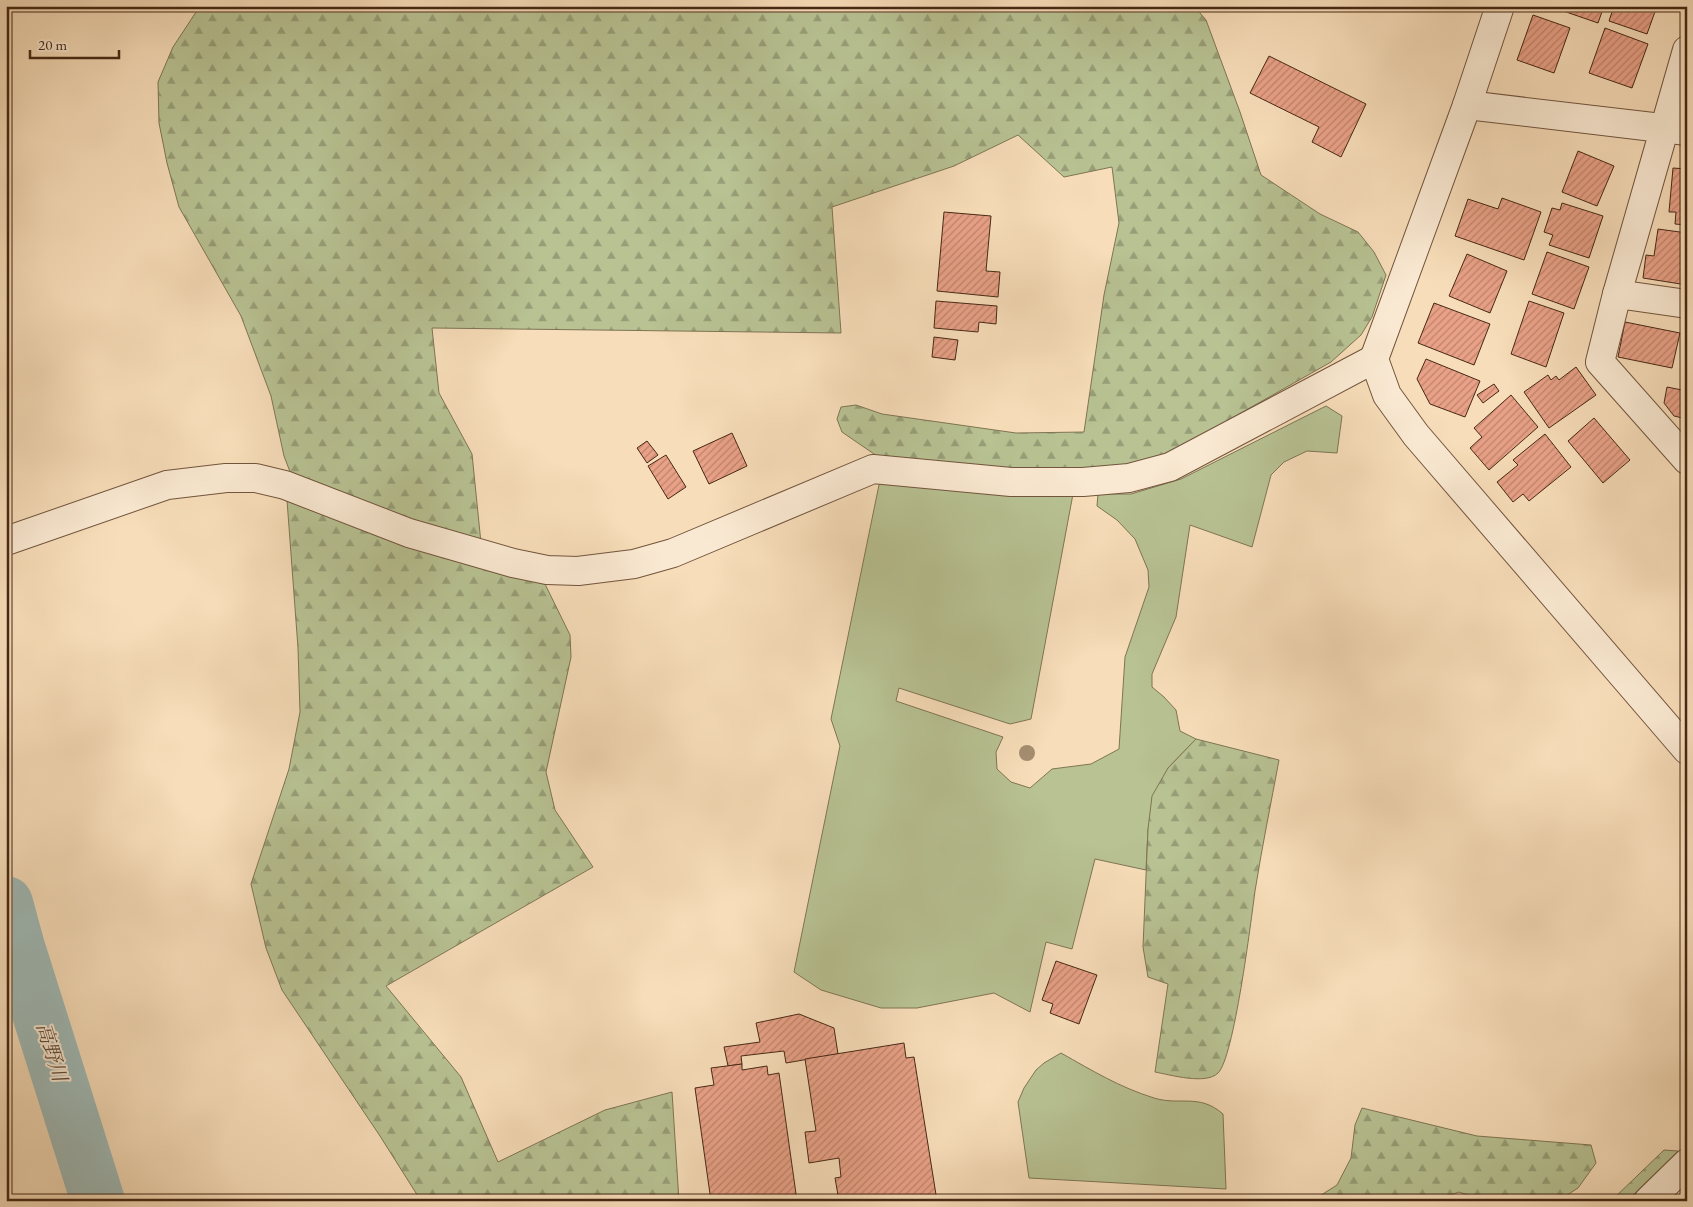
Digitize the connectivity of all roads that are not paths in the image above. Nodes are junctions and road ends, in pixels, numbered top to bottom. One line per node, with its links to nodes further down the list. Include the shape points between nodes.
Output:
1 (1500, 6): 3 (street)
2 (1687, 50): 4 (street)
3 (1467, 105): 4 (street); 7 (street)
4 (1676, 130): 5 (street)
5 (1617, 294): 6 (street); 8 (street, via 1600,362)
6 (1687, 304)
7 (1374, 359): 9 (street, via 1170,467 1130,478 1083,482 1011,482 873,469 673,554 634,564 578,571 547,570 513,563 409,533 286,485 256,478 226,478 167,486); 10 (street, via 1387,395 1416,435)
8 (1687, 460)
9 (6, 541)
10 (1687, 750)
11 (1687, 1162): 12 (street)
12 (1648, 1201)

